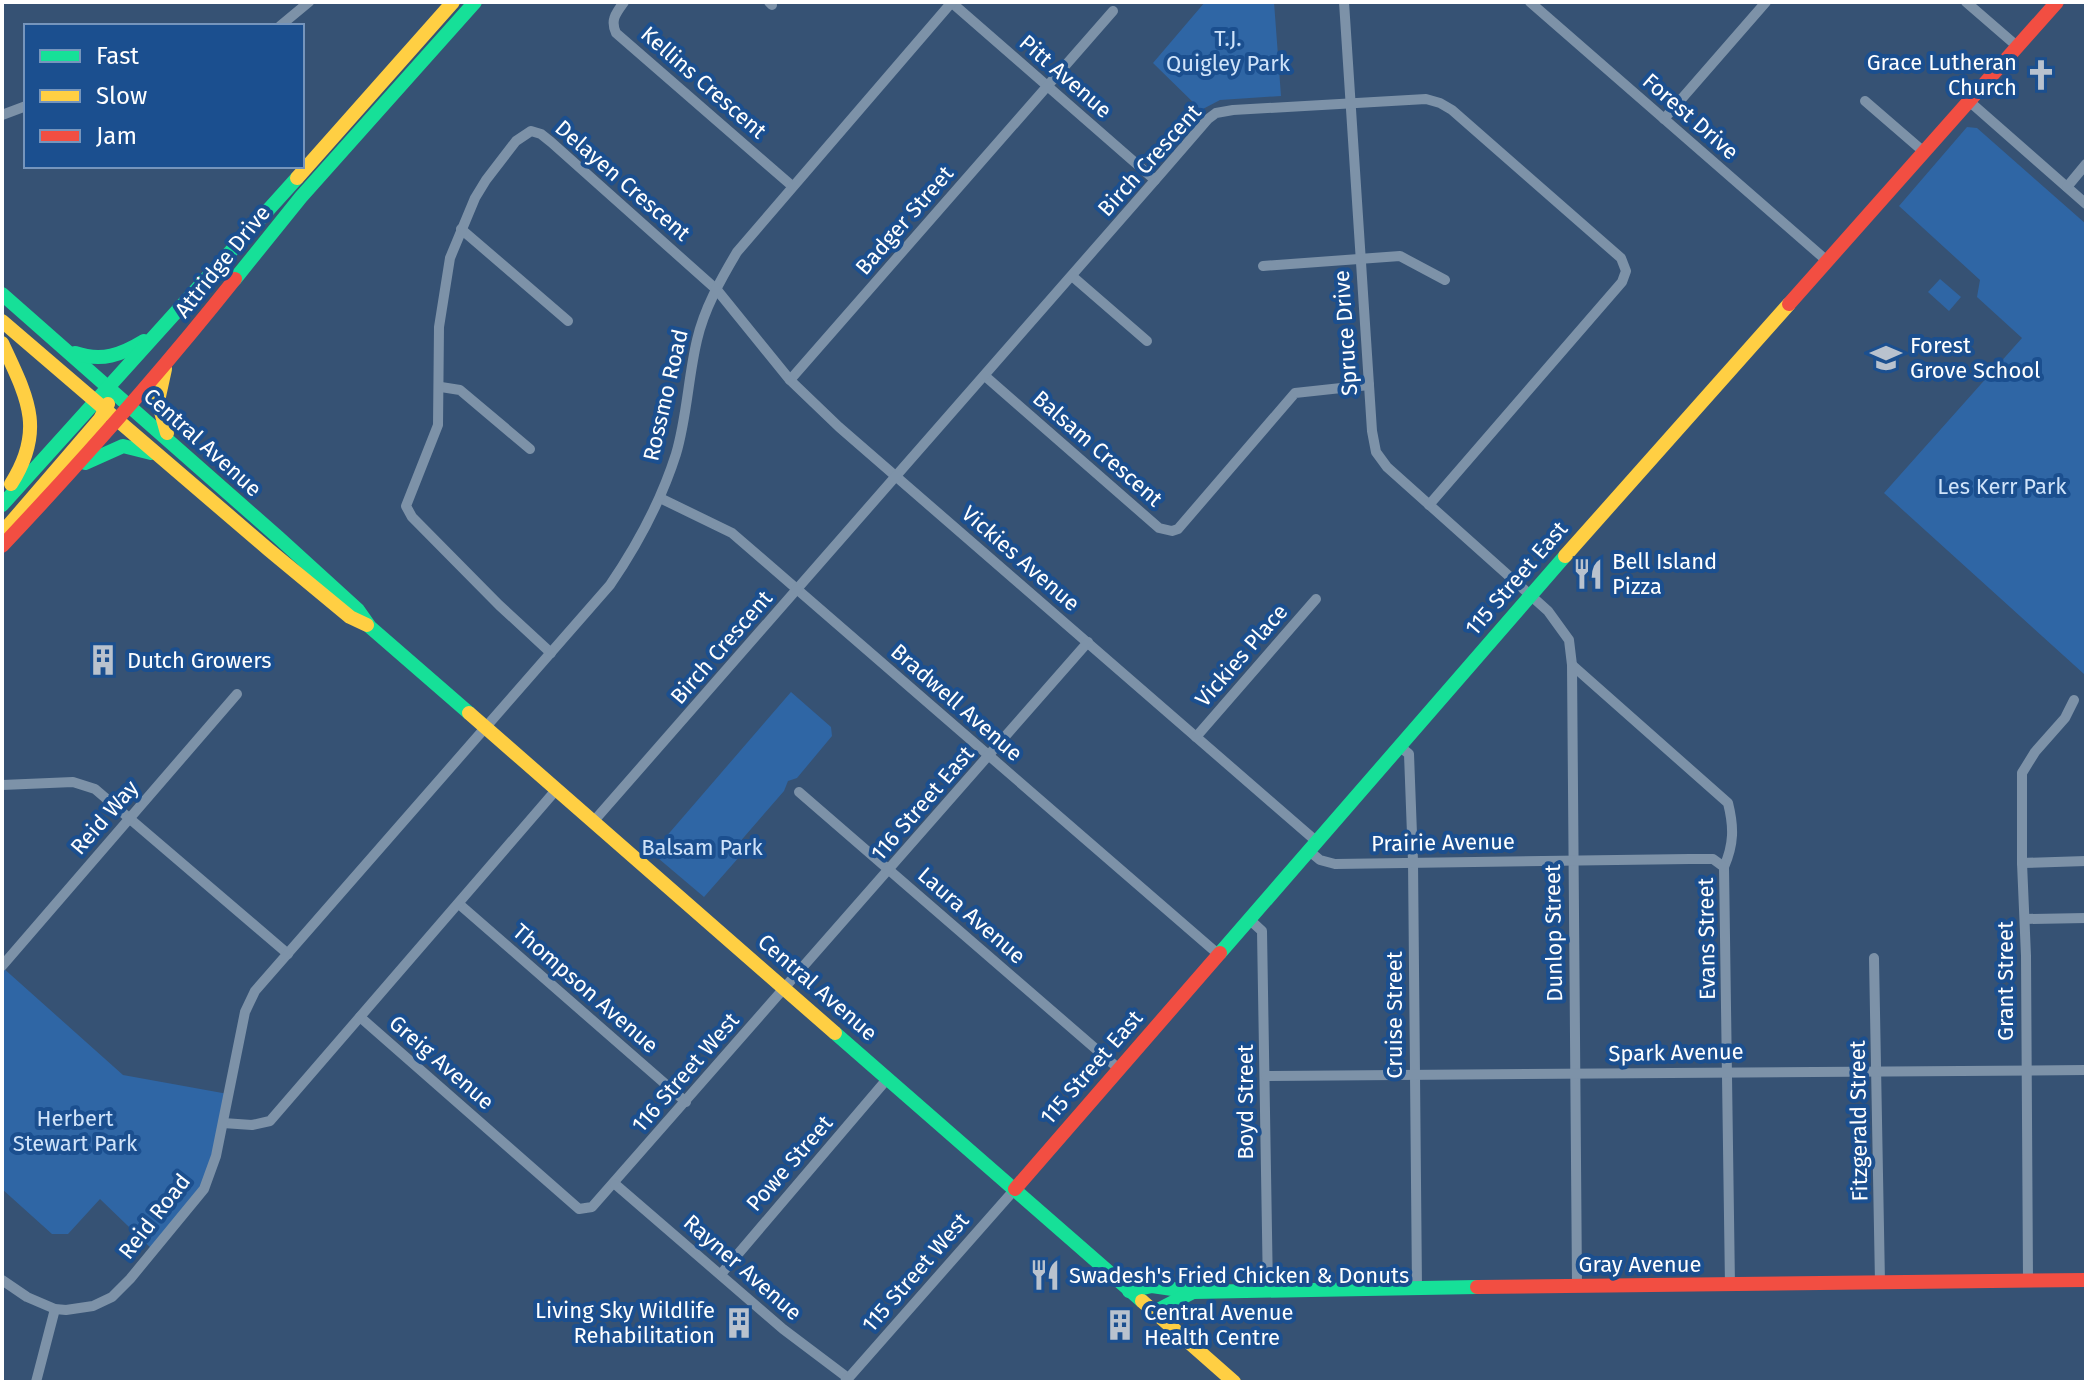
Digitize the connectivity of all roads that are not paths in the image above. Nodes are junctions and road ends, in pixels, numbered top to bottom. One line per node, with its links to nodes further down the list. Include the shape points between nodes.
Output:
1 (309, 2): 12 (street)
2 (453, 2): 37 (main road, Attridge Drive)
3 (475, 2): 41 (main road, Attridge Drive, via 301,197)
4 (624, 2): 24 (street, Kellins Crescent, via 613,17 616,33)
5 (952, 2): 14 (street, Pitt Avenue); 24 (street, Rossmo Road)
6 (1344, 2): 17 (street, Spruce Drive)
7 (1530, 2): 20 (street, Forest Drive)
8 (1766, 2): 20 (street)
9 (1966, 2): 13 (street)
10 (2057, 2): 13 (main road, 115 Street East)
11 (1113, 11): 14 (street, Badger Street)
12 (282, 24)
13 (2018, 47): 16 (main road, 115 Street East)
14 (1048, 87): 23 (street, Pitt Avenue); 43 (street, Badger Street)
15 (1865, 101): 21 (street)
16 (1970, 102): 21 (main road, 115 Street East); 25 (street)
17 (1349, 103): 23 (street, Birch Crescent, via 1216,113); 28 (street, Spruce Drive); 57 (street, Birch Crescent, via 1426,99 1446,106 1621,258 1626,271 1606,303)
18 (24, 107): 19 (street)
19 (2, 115)
20 (1664, 119): 29 (street, Forest Drive)
21 (1924, 152): 29 (main road, 115 Street East)
22 (2086, 164): 25 (street)
23 (1155, 180): 31 (street, Birch Crescent)
24 (791, 185): 33 (street, Rossmo Road, via 737,252)
25 (2067, 187): 26 (street)
26 (2086, 204)
27 (461, 229): 33 (street, Delayen Crescent, via 501,160 523,134 536,132); 36 (street); 45 (street, Delayen Crescent, via 441,303)
28 (1360, 259): 30 (street); 32 (street, via 1400,256); 44 (street, Spruce Drive)
29 (1826, 260): 61 (main road, 115 Street East)
30 (1263, 266)
31 (1072, 276): 38 (street); 42 (street, Birch Crescent)
32 (1445, 280)
33 (717, 290): 43 (street, Vickies Avenue); 55 (street, Rossmo Road, via 697,337 682,433)
34 (2, 294): 40 (main road, Central Avenue)
35 (2, 321): 48 (main road, Central Avenue)
36 (568, 321)
37 (163, 328): 40 (main road, via 113,358 94,359); 46 (main road, Attridge Drive)
38 (1147, 341)
39 (2, 343): 54 (main road, via 33,430 29,455)
40 (63, 348): 46 (main road, Central Avenue)
41 (167, 364): 47 (main road, Attridge Drive); 49 (main road, via 157,405)
42 (985, 376): 44 (street, Balsam Crescent, via 1159,528 1172,531 1295,393); 53 (street, Birch Crescent)
43 (790, 380): 53 (street, Vickies Avenue)
44 (1369, 385): 57 (street, Spruce Drive, via 1376,452)
45 (441, 387): 50 (street, via 460,390); 65 (street, Delayen Crescent, via 438,425 406,506)
46 (109, 388): 47 (main road, Central Avenue); 48 (main road, Attridge Drive)
47 (129, 405): 48 (main road, Attridge Drive); 49 (main road, Central Avenue)
48 (106, 411): 51 (main road, Central Avenue); 52 (main road, Attridge Drive); 56 (main road, Attridge Drive); 58 (main road)
49 (171, 441): 63 (main road, Central Avenue, via 358,610)
50 (530, 449)
51 (158, 455): 52 (main road, via 123,446); 63 (main road, Central Avenue, via 350,617)
52 (74, 470): 59 (main road, Attridge Drive)
53 (897, 477): 60 (street, Birch Crescent); 64 (street, Vickies Avenue)
54 (2, 496)
55 (660, 498): 60 (street, Bradwell Avenue, via 732,533); 65 (street, Rossmo Road, via 610,585)
56 (2, 505)
57 (1429, 505): 61 (street, Spruce Drive)
58 (2, 533)
59 (2, 546)
60 (797, 590): 72 (street, Bradwell Avenue); 77 (street, Birch Crescent)
61 (1530, 595): 66 (street, Dunlop Street, via 1569,640); 71 (main road, 115 Street East)
62 (1316, 599): 70 (street, Vickies Place)
63 (370, 627): 69 (main road, Central Avenue)
64 (1088, 642): 70 (street, Vickies Avenue); 72 (street, 116 Street East)
65 (551, 653): 69 (street, Rossmo Road)
66 (1572, 665): 79 (street, Dunlop Street); 83 (street, Evans Street, via 1728,803 1734,826)
67 (237, 694): 76 (street, Reid Way)
68 (2074, 700): 82 (street, Grant Street, via 2022,773)
69 (486, 728): 74 (main road, Central Avenue); 89 (street, Reid Road)
70 (1196, 737): 78 (street, Vickies Avenue)
71 (1399, 746): 78 (main road, 115 Street East); 80 (street, Cruise Street, via 1409,754)
72 (989, 756): 84 (street, 116 Street East); 90 (street, Bradwell Avenue)
73 (2, 785): 76 (street, via 81,783)
74 (556, 790): 77 (main road, Central Avenue); 85 (street, Greig Avenue)
75 (799, 792): 84 (street, Laura Avenue)
76 (130, 818): 89 (street); 92 (street, Reid Way)
77 (593, 822): 93 (main road, Central Avenue)
78 (1312, 846): 80 (street, Prairie Avenue, via 1320,860 1335,864); 87 (main road, 115 Street East)
79 (1573, 860): 80 (street, Prairie Avenue); 83 (street, Prairie Avenue, via 1713,859); 100 (street, Dunlop Street)
80 (1413, 861): 102 (street, Cruise Street)
81 (2086, 861): 82 (street)
82 (2022, 863): 88 (street, Grant Street)
83 (1724, 867): 98 (street, Evans Street)
84 (890, 870): 93 (street, 116 Street East); 95 (street, Laura Avenue)
85 (459, 904): 94 (street, Greig Avenue); 104 (street, Thompson Avenue)
86 (2086, 918): 88 (street)
87 (1249, 919): 90 (main road, 115 Street East); 101 (street, Boyd Street, via 1262,931)
88 (2025, 919): 96 (street, Grant Street)
89 (288, 954): 105 (street, Reid Road, via 255,991 245,1012)
90 (1218, 954): 95 (main road, 115 Street East)
91 (1874, 958): 99 (street, Fitzgerald Street)
92 (2, 966)
93 (785, 988): 103 (main road, Central Avenue); 104 (street, 116 Street West)
94 (360, 1017): 105 (street, via 270,1121); 106 (street, Greig Avenue, via 579,1209 592,1207)
95 (1119, 1069): 107 (main road, 115 Street East)
96 (2025, 1070): 97 (street, Spark Avenue); 99 (street, Spark Avenue); 110 (street, Grant Street)
97 (2086, 1070)
98 (1728, 1071): 99 (street, Spark Avenue); 100 (street, Spark Avenue); 114 (street, Evans Street)
99 (1877, 1071): 112 (street, Fitzgerald Street)
100 (1575, 1072): 102 (street, Spark Avenue); 113 (street, Dunlop Street)
101 (1266, 1076): 102 (street, Spark Avenue); 118 (street, Boyd Street)
102 (1414, 1076): 115 (street, Cruise Street)
103 (888, 1078): 107 (main road, Central Avenue); 108 (street, Powe Street)
104 (686, 1102): 106 (street, 116 Street West)
105 (223, 1123): 119 (street, Reid Road, via 204,1189 130,1279 93,1306)
106 (615, 1184): 108 (street, Rayner Avenue)
107 (1015, 1189): 116 (main road, Central Avenue); 121 (street, 115 Street West)
108 (721, 1274): 121 (street, Rayner Avenue)
109 (2, 1280): 119 (street)
110 (2028, 1280): 111 (main road, Gray Avenue); 112 (main road, Gray Avenue)
111 (2086, 1280)
112 (1880, 1283): 114 (main road, Gray Avenue)
113 (1577, 1285): 114 (main road, Gray Avenue); 115 (main road, Gray Avenue)
114 (1730, 1286)
115 (1417, 1288): 118 (main road, Gray Avenue)
116 (1129, 1291): 117 (main road, Gray Avenue, via 1152,1286); 120 (main road, Central Avenue)
117 (1193, 1292): 118 (main road, Gray Avenue); 120 (main road, Gray Avenue)
118 (1268, 1292)
119 (55, 1309): 122 (street)
120 (1154, 1312): 123 (main road, Central Avenue)
121 (847, 1380)
122 (36, 1382)
123 (1234, 1382)

